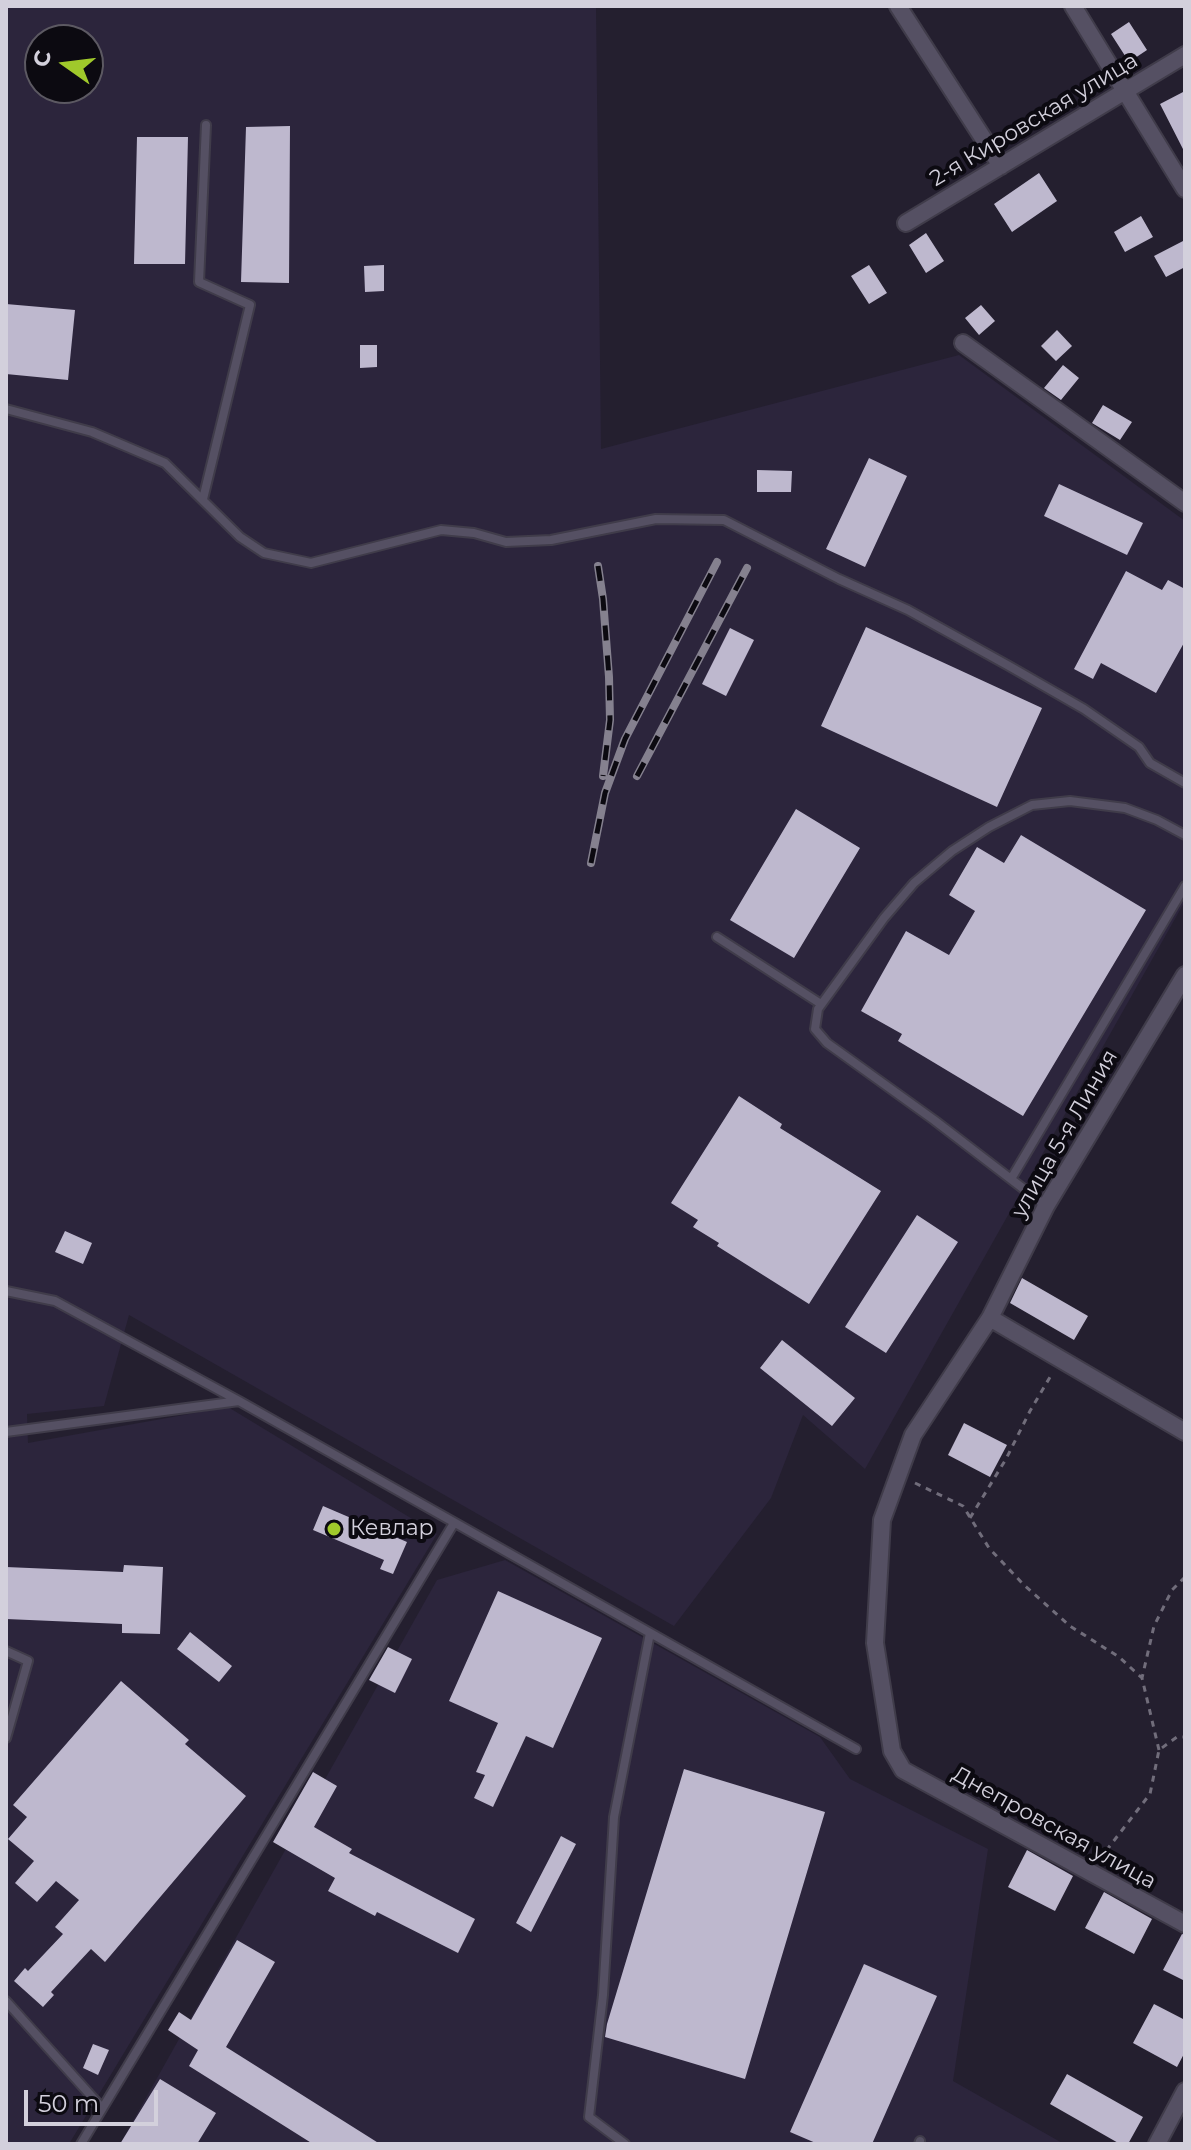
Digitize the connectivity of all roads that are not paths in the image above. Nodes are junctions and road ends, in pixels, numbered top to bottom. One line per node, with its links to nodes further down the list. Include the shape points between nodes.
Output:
1 (898, 6): 6 (street)
2 (1073, 6): 4 (street)
3 (1185, 55): 4 (street, 2-я Кировская улица)
4 (1124, 91): 6 (street, 2-я Кировская улица); 7 (street)
5 (206, 125): 11 (lane, via 199,282 250,305)
6 (1001, 166): 8 (street, 2-я Кировская улица)
7 (1185, 189)
8 (906, 223)
9 (963, 343): 12 (street)
10 (6, 409): 11 (lane, via 92,432 165,463)
11 (203, 499): 13 (lane, via 264,553 311,563 441,530 506,542 551,540 656,519 724,520 1009,666 1095,717 1139,747 1150,763)
12 (1185, 503)
13 (1185, 783)
14 (1185, 835): 18 (lane, via 1125,808 1070,801 1032,805 952,851 914,883)
15 (1185, 886): 19 (lane)
16 (717, 937): 18 (lane)
17 (1185, 975): 20 (street, улица 5-я Линия)
18 (821, 1004): 19 (lane, via 815,1018 819,1036)
19 (1011, 1179): 20 (lane)
20 (1046, 1206): 22 (street, улица 5-я Линия)
21 (6, 1291): 23 (lane, via 55,1301)
22 (990, 1318): 25 (street); 31 (street, улица 5-я Линия, via 913,1435 882,1520 875,1643 892,1751)
23 (239, 1401): 24 (lane); 26 (lane)
24 (6, 1432)
25 (1185, 1432)
26 (454, 1523): 27 (lane); 35 (lane)
27 (650, 1633): 30 (lane); 37 (lane, via 614,1817 589,2117)
28 (6, 1651): 29 (lane, via 28,1661)
29 (6, 1738)
30 (856, 1749)
31 (903, 1770): 32 (street, Днепровская улица)
32 (1185, 1924)
33 (6, 2001): 35 (lane)
34 (1185, 2091): 38 (street)
35 (102, 2108): 36 (lane)
36 (81, 2144)
37 (625, 2144)
38 (1157, 2144)

